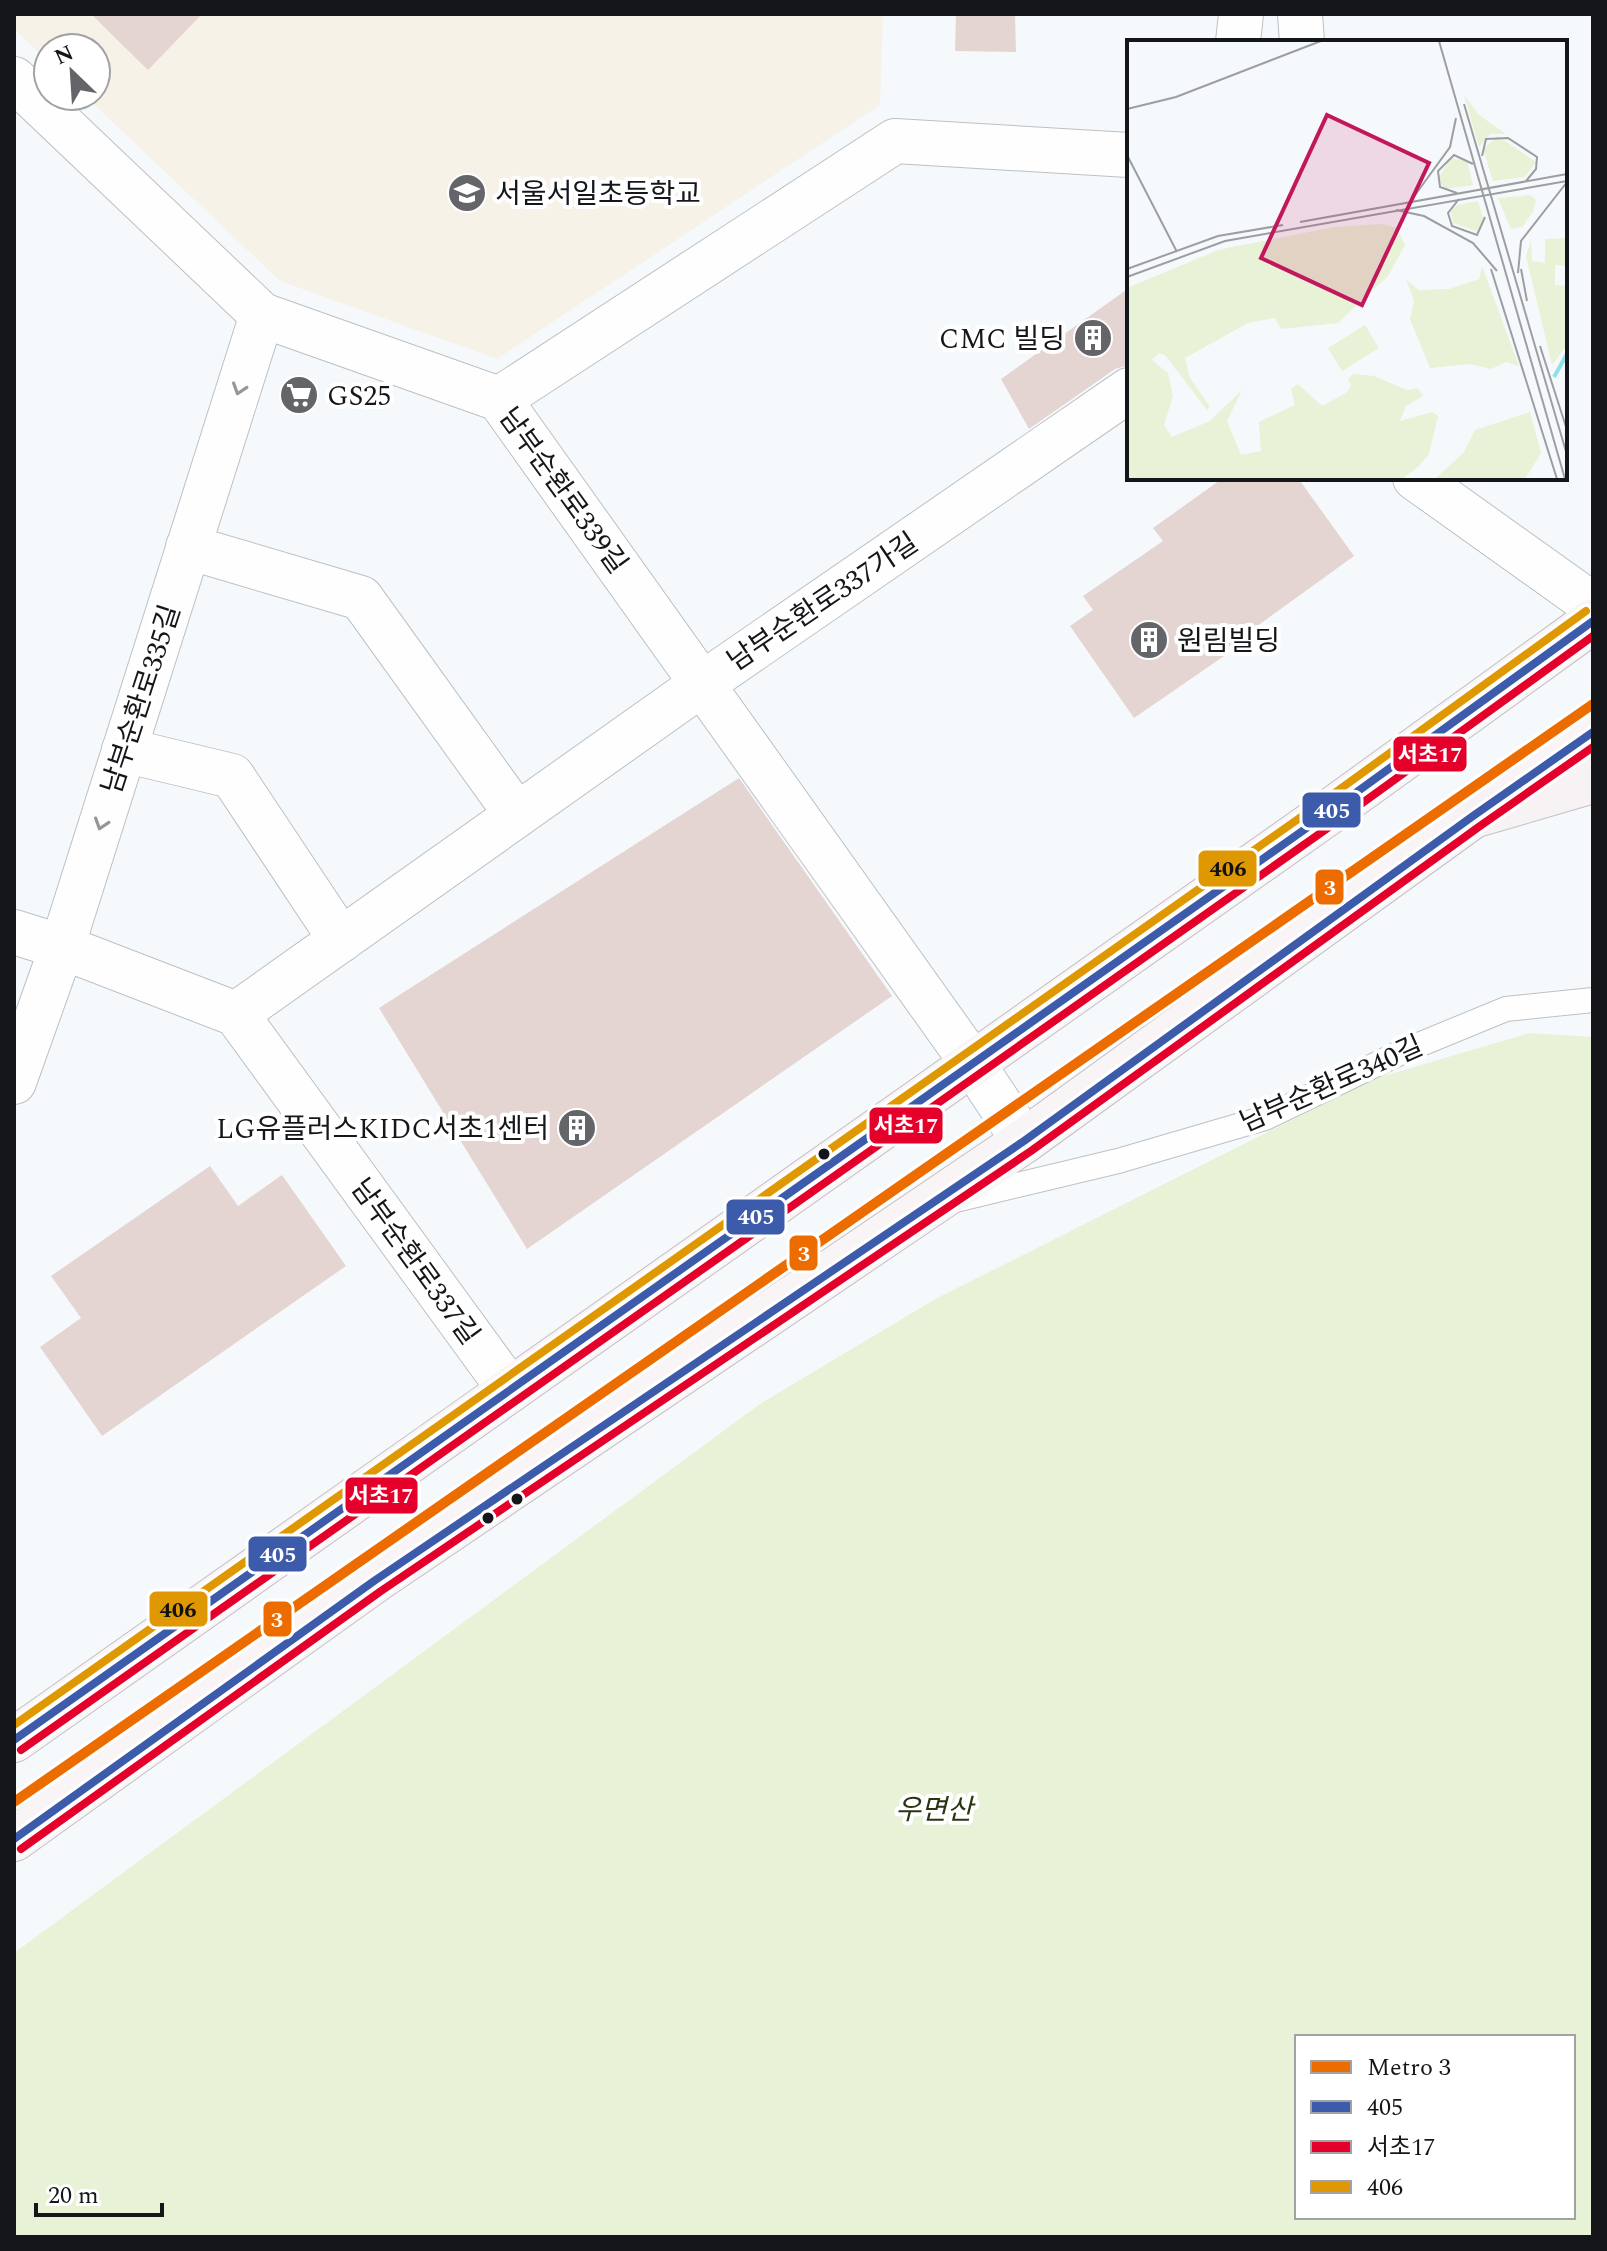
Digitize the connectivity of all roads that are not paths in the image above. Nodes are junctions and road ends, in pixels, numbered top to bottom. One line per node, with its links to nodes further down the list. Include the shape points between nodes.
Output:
1 (1241, 14): 2 (street)
2 (1238, 40)
3 (15, 83): 5 (street, 남부순환로339길)
4 (1127, 155): 7 (street, via 895,141)
5 (262, 315): 7 (street, 남부순환로339길); 9 (street, 남부순환로335길, one-way to 9)
6 (1127, 391): 12 (street, 남부순환로337가길)
7 (499, 399): 12 (street, 남부순환로339길)
8 (1418, 480): 10 (street)
9 (188, 547): 14 (street, 남부순환로335길); 16 (street, via 361,598)
10 (1593, 605)
11 (1593, 621): 23 (main road)
12 (702, 684): 16 (street, 남부순환로337가길); 23 (street, 남부순환로339길)
13 (1593, 732): 17 (main road)
14 (124, 750): 19 (street, via 232,776); 20 (street, 남부순환로335길, one-way to 20)
15 (1593, 781): 17 (highway)
16 (517, 815): 19 (street, 남부순환로337가길)
17 (1473, 816): 25 (main road)
18 (14, 932): 20 (street)
19 (341, 940): 22 (street, 남부순환로337가길)
20 (62, 947): 22 (street); 24 (street, 남부순환로335길)
21 (1593, 1000): 26 (lane, 남부순환로340길, via 1506,1009 1265,1118 1118,1161)
22 (236, 1014): 27 (street, 남부순환로337길)
23 (973, 1064): 25 (street, 남부순환로339길); 27 (main road)
24 (14, 1082)
25 (1024, 1141): 26 (main road)
26 (930, 1206): 29 (main road, via 374,1581)
27 (510, 1390): 28 (main road)
28 (14, 1740)
29 (14, 1839)

